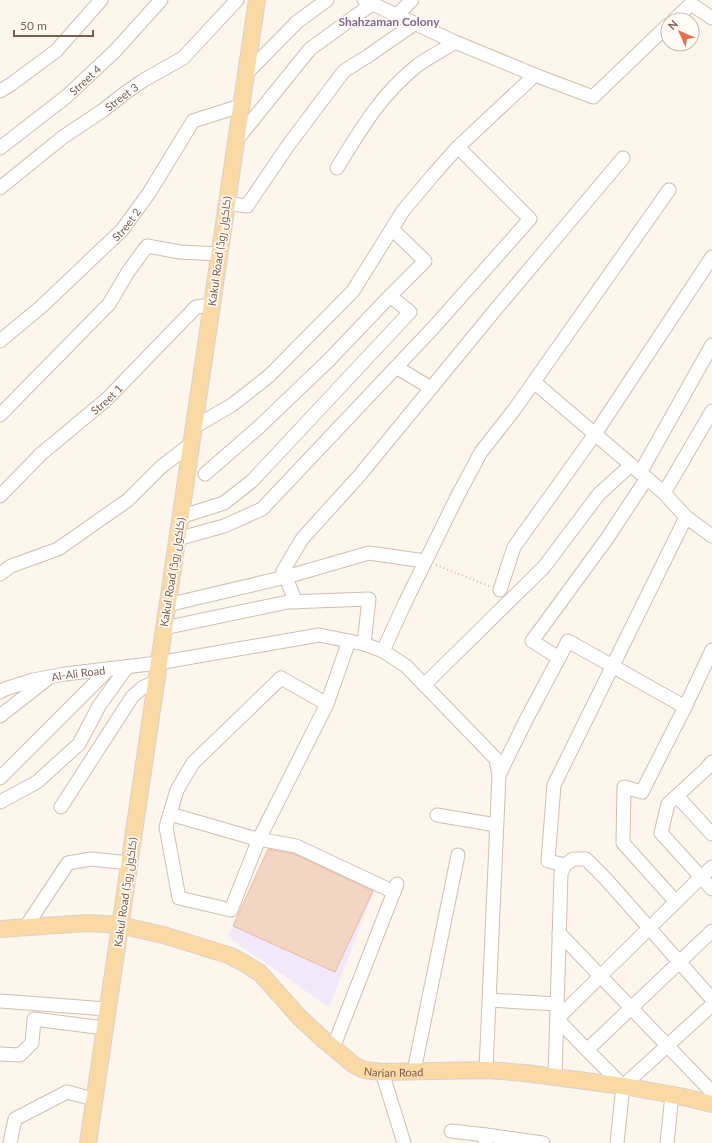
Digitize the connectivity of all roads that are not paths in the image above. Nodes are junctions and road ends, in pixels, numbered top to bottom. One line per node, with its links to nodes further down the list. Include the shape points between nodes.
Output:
1 (101, 0): 16 (street, via 56,51)
2 (161, 0): 20 (street, Street 4, via 115,51 67,96)
3 (237, 0): 23 (street, Street 3, via 183,58 144,80 64,137)
4 (257, 0): 14 (main road, Kakul Road (کاکول روڈ))
5 (327, 0): 14 (street, via 297,22)
6 (412, 0): 9 (street)
7 (368, 2): 9 (street); 18 (street, via 310,49)
8 (682, 12): 10 (street, via 691,4)
9 (396, 16): 11 (street)
10 (712, 18)
11 (414, 24): 13 (street); 25 (street, via 344,71 246,206)
12 (660, 34): 15 (street, via 593,97)
13 (455, 42): 15 (street); 22 (street, via 419,64 382,99)
14 (245, 75): 17 (main road, Kakul Road (کاکول روڈ))
15 (535, 75): 19 (street)
16 (0, 91)
17 (240, 106): 18 (main road, Kakul Road (کاکول روڈ)); 31 (street, Street 2, via 193,121 149,193 122,230 42,306)
18 (236, 142): 25 (main road, Kakul Road (کاکول روڈ))
19 (458, 147): 26 (street, via 403,211); 33 (street, via 530,219)
20 (0, 148)
21 (624, 158): 35 (street)
22 (337, 168)
23 (0, 188)
24 (669, 190): 34 (street)
25 (226, 203): 27 (main road, Kakul Road (کاکول روڈ))
26 (392, 229): 29 (street, via 425,261); 38 (street, via 353,290 269,376 232,405)
27 (219, 254): 30 (main road, Kakul Road (کاکول روڈ)); 37 (street, via 180,252 147,246 109,304)
28 (712, 257): 39 (street)
29 (390, 296): 42 (street, via 259,428); 45 (street, via 410,312 252,481 224,503)
30 (211, 305): 38 (main road, Kakul Road (کاکول روڈ)); 44 (street, Street 1, via 196,307 107,399 41,454)
31 (0, 341)
32 (712, 345): 41 (street)
33 (396, 367): 35 (street); 48 (street, via 262,509 224,526)
34 (534, 382): 39 (street); 49 (street, via 481,452)
35 (431, 388): 51 (street, via 359,476 302,539 283,571)
36 (712, 411): 43 (street)
37 (0, 415)
38 (194, 427): 40 (main road, Kakul Road (کاکول روڈ))
39 (595, 434): 41 (street); 52 (street, via 514,547)
40 (191, 444): 45 (main road, Kakul Road (کاکول روڈ)); 50 (street, via 161,467 128,500 70,541 58,549 11,566)
41 (640, 472): 43 (street); 60 (street, via 606,540 532,641); 67 (street, via 599,494 544,567)
42 (205, 474)
43 (664, 493): 46 (street)
44 (0, 496)
45 (180, 517): 48 (main road, Kakul Road (کاکول روڈ))
46 (686, 517): 47 (street); 62 (street)
47 (712, 536)
48 (176, 539): 54 (main road, Kakul Road (کاکول روڈ))
49 (425, 561): 51 (street, via 369,553); 59 (street)
50 (0, 574)
51 (286, 578): 53 (street); 54 (street)
52 (500, 590)
53 (296, 602): 55 (street); 57 (street, via 369,599)
54 (167, 606): 55 (main road, Kakul Road (کاکول روڈ))
55 (164, 628): 61 (main road, Kakul Road (کاکول روڈ))
56 (349, 641): 57 (street, Al-Ali Road); 61 (street, Al-Ali Road, via 319,635); 69 (street)
57 (364, 644): 59 (street, Al-Ali Road)
58 (712, 650): 70 (street)
59 (383, 651): 67 (street, Al-Ali Road, via 406,666)
60 (559, 658): 62 (street, via 568,641); 73 (street)
61 (158, 663): 63 (street, Al-Ali Road); 66 (main road, Kakul Road (کاکول روڈ))
62 (612, 666): 70 (street); 85 (street, via 554,785 548,862)
63 (128, 667): 64 (street, Al-Ali Road); 76 (street, via 99,706 79,744 37,782)
64 (109, 669): 65 (street, Al-Ali Road); 74 (street)
65 (48, 677): 68 (street, Al-Ali Road); 71 (street)
66 (155, 682): 77 (street, via 142,688 132,697); 84 (main road, Kakul Road (کاکول روڈ))
67 (424, 685): 73 (street, Al-Ali Road, via 496,759)
68 (0, 692)
69 (327, 704): 78 (street, via 281,678 193,762 177,790); 82 (street)
70 (686, 707): 89 (street, via 642,792 624,787 623,843)
71 (0, 716)
72 (710, 769): 75 (street)
73 (499, 775): 80 (street)
74 (0, 778)
75 (677, 796): 81 (street); 87 (street, via 668,804 661,833)
76 (0, 802)
77 (61, 807)
78 (170, 814): 82 (street); 82 (street, via 166,827 179,898 231,910)
79 (437, 815): 80 (street)
80 (496, 825): 99 (street)
81 (712, 834)
82 (259, 839): 108 (street, via 296,846 396,888)
83 (458, 854): 112 (street)
84 (129, 863): 90 (main road, Kakul Road (کاکول روڈ)); 91 (street, via 91,859 68,863)
85 (565, 865): 92 (street, via 573,859 586,859); 95 (street, via 561,873)
86 (712, 867): 87 (street)
87 (701, 877): 88 (street); 89 (street)
88 (712, 889)
89 (676, 902): 92 (street)
90 (120, 925): 91 (main road, Narian Road, via 88,923); 104 (main road, Kakul Road (کاکول روڈ)); 108 (main road, Narian Road, via 168,936 244,962 260,973 300,1018)
91 (25, 928): 93 (main road, Narian Road)
92 (650, 928): 96 (street); 97 (street)
93 (0, 929)
94 (712, 931): 96 (street)
95 (559, 933): 97 (street); 101 (street)
96 (679, 961): 98 (street); 103 (street)
97 (600, 976): 103 (street); 105 (street)
98 (712, 999)
99 (489, 1000): 101 (street); 111 (street)
100 (0, 1001): 104 (street)
101 (557, 1004): 105 (street)
102 (712, 1005): 107 (street)
103 (630, 1008): 107 (street); 109 (street)
104 (107, 1009): 106 (main road, Kakul Road (کاکول روڈ))
105 (557, 1019): 109 (street); 114 (street)
106 (104, 1028): 110 (street, via 34,1019 32,1043 20,1055); 118 (main road, Kakul Road (کاکول روڈ))
107 (668, 1045): 115 (street); 117 (street)
108 (333, 1048): 113 (main road, Narian Road, via 364,1070)
109 (587, 1050): 115 (street)
110 (0, 1054)
111 (486, 1070): 112 (main road, Narian Road); 114 (main road, Narian Road)
112 (414, 1071): 113 (main road, Narian Road)
113 (382, 1072): 123 (street)
114 (555, 1078): 115 (main road, Narian Road)
115 (623, 1086): 116 (main road, Narian Road); 125 (street)
116 (672, 1095): 117 (main road, Narian Road); 126 (street)
117 (710, 1098)
118 (93, 1099): 121 (street, via 67,1092 15,1118); 122 (main road, Kakul Road (کاکول روڈ))
119 (451, 1131): 120 (street)
120 (485, 1139): 124 (street)
121 (10, 1143)
122 (88, 1143)
123 (404, 1143)
124 (543, 1143)
125 (617, 1143)
126 (667, 1143)

